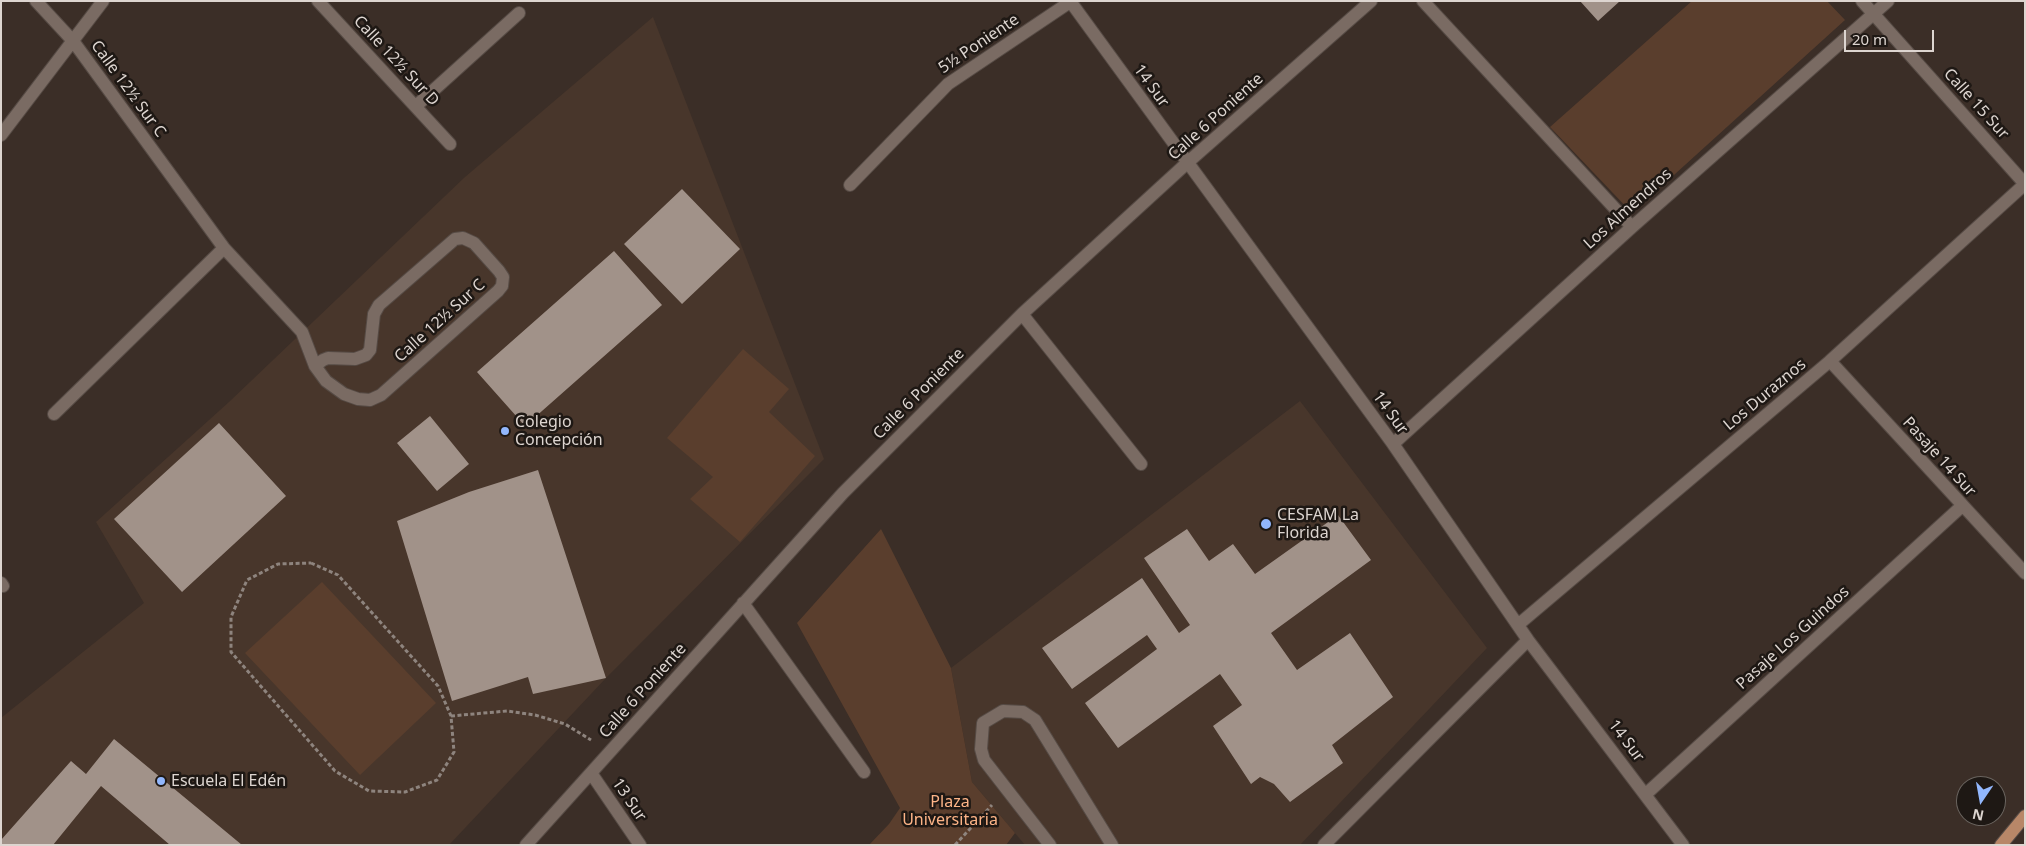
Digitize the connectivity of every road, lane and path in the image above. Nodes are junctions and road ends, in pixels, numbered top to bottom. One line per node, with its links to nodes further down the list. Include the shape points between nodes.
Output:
1 (36, 1): 11 (street, Calle 12½ Sur C)
2 (103, 1): 11 (street)
3 (318, 1): 12 (street, Calle 12½ Sur D)
4 (1371, 1): 15 (street, Calle 6 Poniente)
5 (1422, 1): 18 (street)
6 (1862, 1): 10 (street, Calle 15 Sur)
7 (1888, 1): 10 (street, Los Almendros)
8 (1070, 2): 15 (street, 14 Sur); 17 (street, 5½ Poniente, via 948,84)
9 (519, 13): 12 (street)
10 (1874, 14): 16 (street, Calle 15 Sur); 18 (street, Los Almendros)
11 (73, 41): 13 (street); 19 (street, Calle 12½ Sur C)
12 (416, 106): 14 (street, Calle 12½ Sur D)
13 (1, 135)
14 (450, 144)
15 (1188, 163): 20 (street, Calle 6 Poniente); 24 (street, 14 Sur)
16 (2025, 184): 21 (street, Los Duraznos)
17 (850, 185)
18 (1632, 227): 24 (street, Los Almendros)
19 (224, 248): 22 (street, Calle 12½ Sur C, via 302,332); 23 (street)
20 (1022, 314): 25 (street); 28 (street, Calle 6 Poniente, via 843,493)
21 (1830, 361): 26 (street, Pasaje 14 Sur); 29 (street, Los Duraznos)
22 (315, 366): 22 (street, Calle 12½ Sur C, via 326,381 344,394 370,400 381,396 498,291 503,278 474,244 463,238 455,239 379,306 374,314 370,350 366,355 355,359 328,358)
23 (54, 414)
24 (1393, 444): 29 (street, 14 Sur)
25 (1140, 464)
26 (1962, 506): 27 (street, Pasaje 14 Sur); 35 (street, Pasaje Los Guindos)
27 (2025, 573)
28 (743, 604): 32 (street, Calle 6 Poniente); 33 (street)
29 (1519, 624): 30 (street, 14 Sur)
30 (1528, 640): 35 (street, 14 Sur); 43 (street)
31 (451, 716): 31 (path, via 454,752 437,780 405,792 368,791 335,772 230,652 231,617 247,580 278,564 311,562 338,575 438,686); 32 (path, via 507,712 534,715 565,724)
32 (611, 752): 34 (street, Calle 6 Poniente)
33 (864, 772)
34 (591, 773): 38 (street, Calle 6 Poniente); 39 (street, 13 Sur)
35 (1646, 794): 44 (street, 14 Sur)
36 (992, 805): 40 (path)
37 (2025, 816): 45 (main road)
38 (526, 845)
39 (640, 845)
40 (956, 845)
41 (1050, 845): 42 (street, via 984,760 981,749 983,723 1003,711 1023,712 1036,720)
42 (1112, 845)
43 (1324, 845)
44 (1682, 845)
45 (2001, 845)

